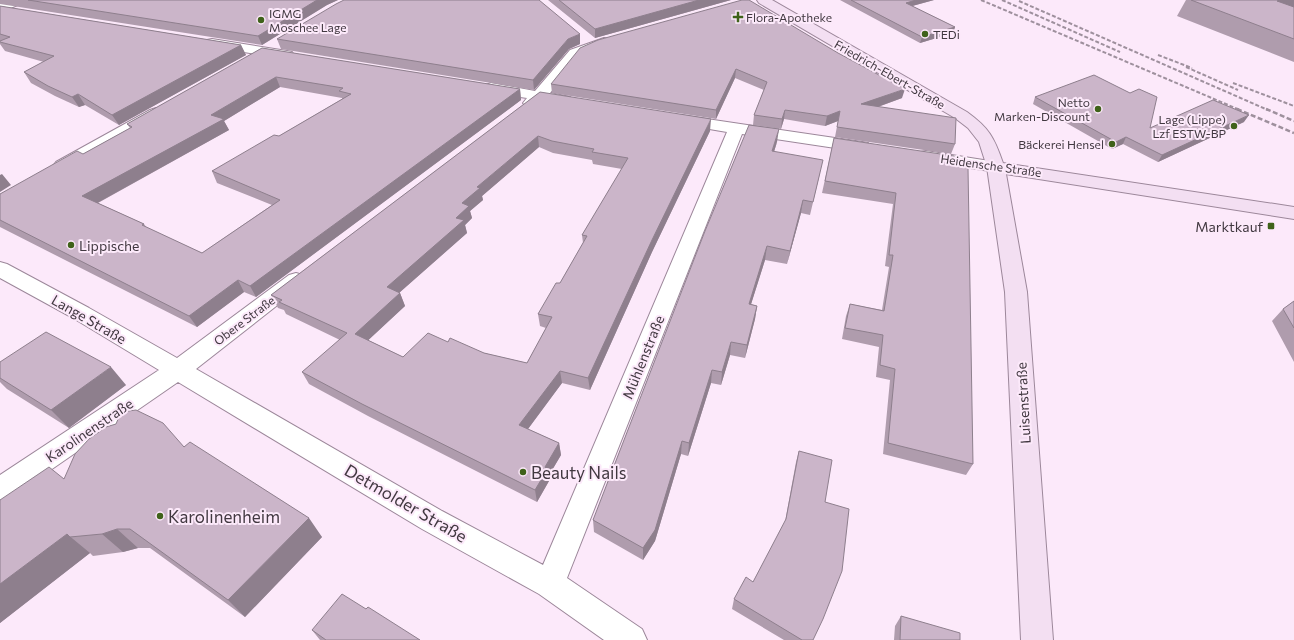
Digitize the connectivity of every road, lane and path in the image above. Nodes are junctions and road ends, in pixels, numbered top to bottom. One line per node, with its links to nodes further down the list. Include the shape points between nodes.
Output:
1 (763, 0): 21 (main road, Friedrich-Ebert-Straße, via 968,120 987,141)
2 (21, 6): 3 (street)
3 (0, 8)
4 (581, 35): 8 (street)
5 (616, 38): 8 (street)
6 (194, 40): 9 (street)
7 (283, 40): 9 (street)
8 (593, 45): 13 (street, via 575,53)
9 (264, 52): 10 (street); 11 (street)
10 (304, 58)
11 (243, 63)
12 (476, 86): 13 (street)
13 (539, 96): 14 (street); 16 (street)
14 (579, 102)
15 (167, 106): 22 (street)
16 (514, 115)
17 (666, 117): 18 (street)
18 (736, 129): 19 (street); 28 (street, Mühlenstraße)
19 (876, 149)
20 (915, 154): 21 (street, Heidensche Straße)
21 (996, 167): 23 (main road, Heidensche Straße); 30 (main road, Luisenstraße, via 1016,292)
22 (49, 173)
23 (1294, 213)
24 (0, 269): 26 (street, Lange Straße)
25 (311, 269): 26 (street, Obere Straße)
26 (178, 370): 27 (street, Karolinenstraße); 28 (street, Detmolder Straße, via 432,520)
27 (0, 490)
28 (550, 584): 29 (street, Detmolder Straße)
29 (631, 640)
30 (1037, 640)

